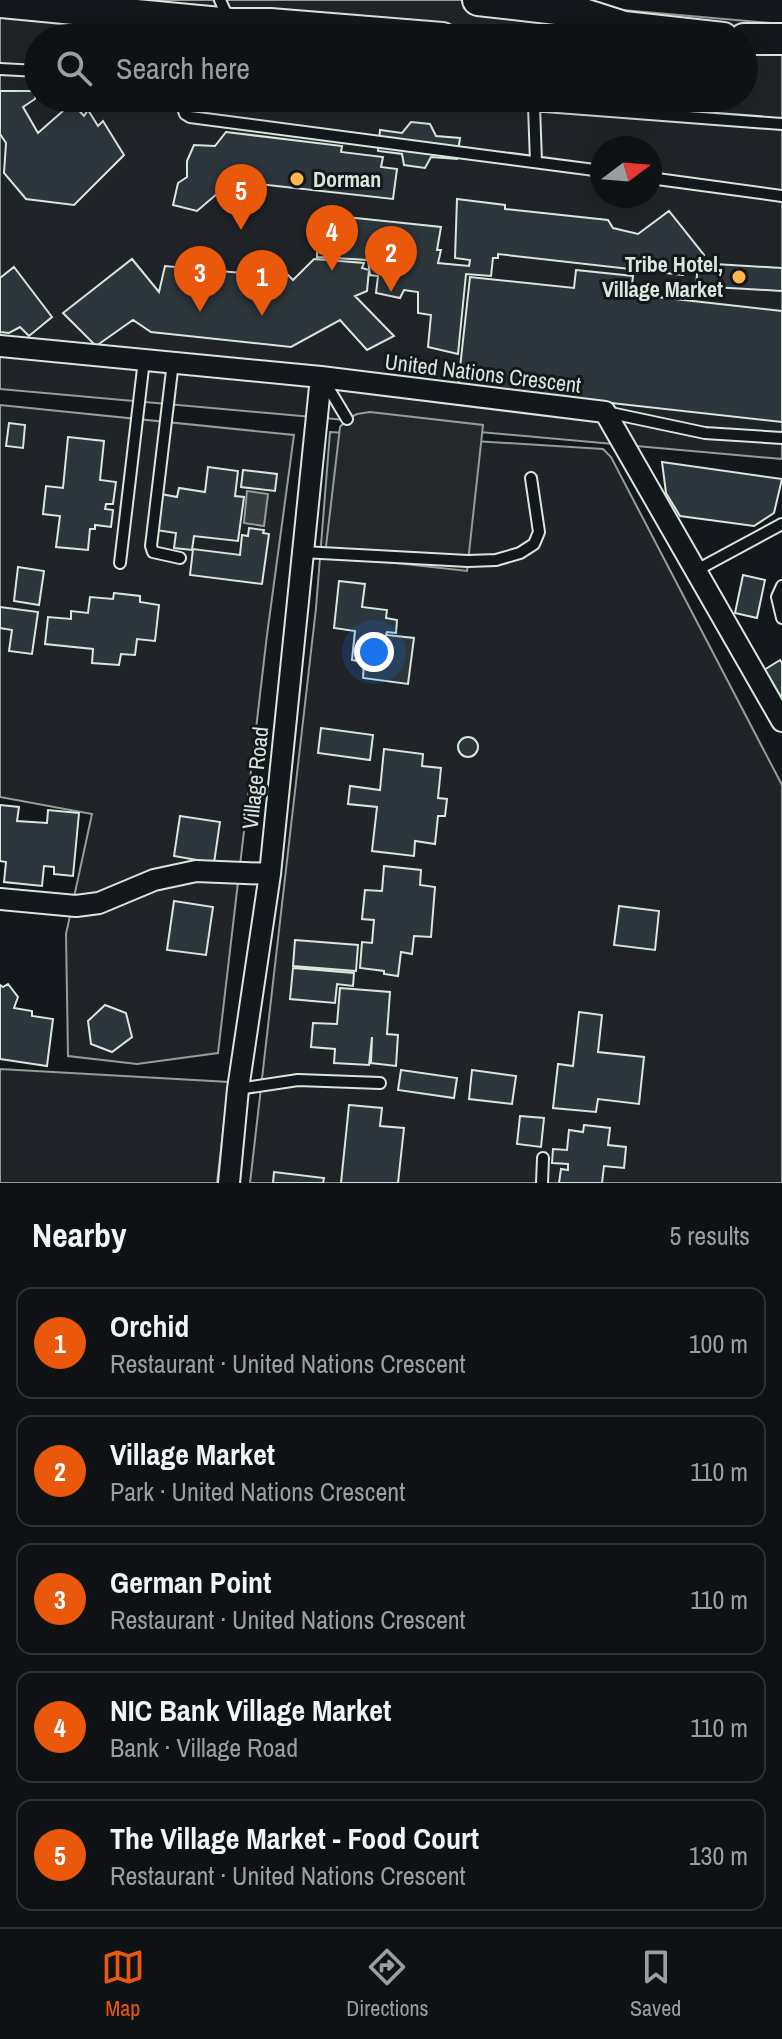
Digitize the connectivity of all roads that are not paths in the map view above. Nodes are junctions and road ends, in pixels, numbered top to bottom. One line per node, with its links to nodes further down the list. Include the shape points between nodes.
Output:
1 (478, 0): 7 (main road, via 574,11)
2 (0, 2): 4 (main road)
3 (227, 21): 5 (main road); 6 (main road)
4 (177, 24)
5 (196, 24)
6 (270, 24)
7 (615, 24)
8 (758, 39): 9 (main road)
9 (782, 39)
10 (0, 69): 11 (lane)
11 (24, 70)
12 (186, 112): 16 (lane, via 190,117)
13 (534, 112): 16 (lane)
14 (617, 112): 15 (lane)
15 (782, 124)
16 (536, 162): 17 (lane)
17 (590, 169)
18 (662, 180): 19 (lane)
19 (782, 196)
20 (0, 346): 21 (street, United Nations Crescent)
21 (144, 360): 22 (street, United Nations Crescent); 31 (lane)
22 (173, 362): 23 (street, United Nations Crescent); 30 (lane, via 151,546 153,552)
23 (321, 377): 24 (street, United Nations Crescent); 25 (lane); 29 (street, Village Road)
24 (605, 412): 26 (lane, via 705,433); 32 (street, United Nations Crescent)
25 (347, 419)
26 (782, 438)
27 (531, 478): 29 (lane, via 539,532 534,544 520,553 468,561)
28 (782, 524): 32 (lane)
29 (303, 552): 36 (street, Village Road)
30 (180, 558)
31 (120, 563)
32 (695, 571): 35 (street, United Nations Crescent)
33 (782, 586): 34 (lane, via 777,597)
34 (782, 618)
35 (782, 721)
36 (270, 874): 37 (street, via 196,871 76,906); 39 (street, Village Road)
37 (0, 899)
38 (380, 1083): 39 (lane, via 298,1080)
39 (238, 1089): 41 (street, Village Road)
40 (543, 1158): 42 (lane)
41 (229, 1183)
42 (542, 1183)

